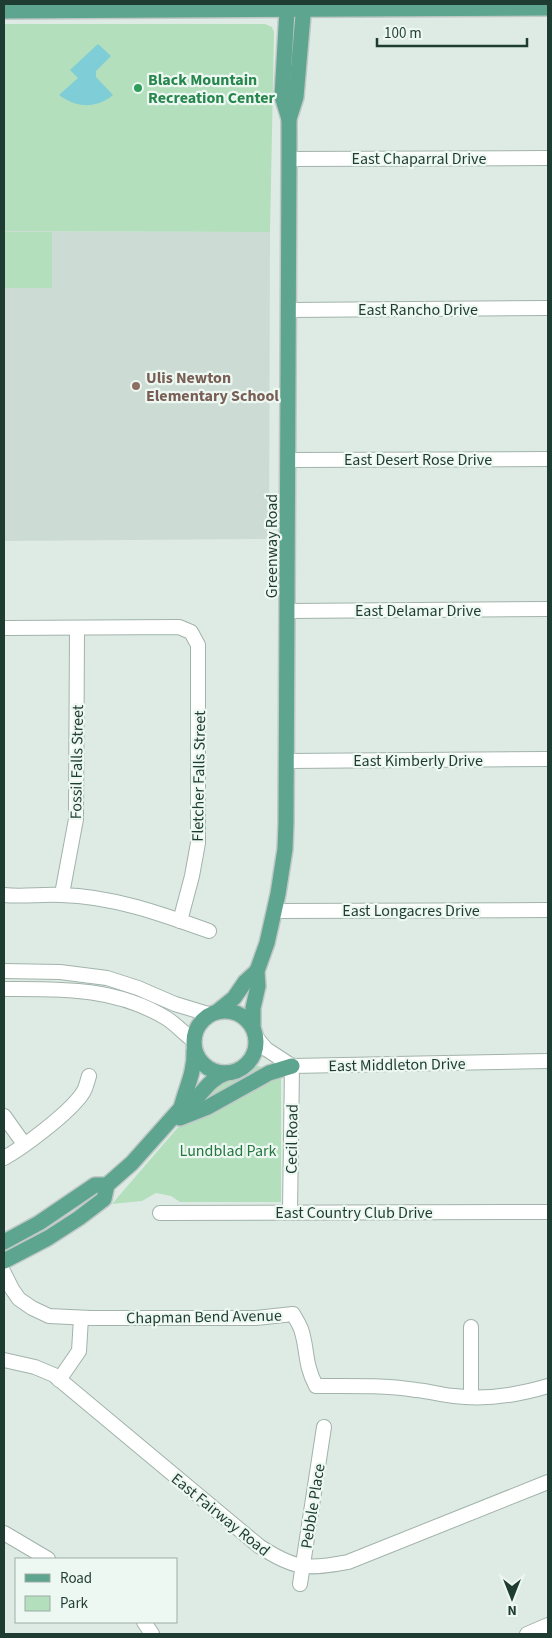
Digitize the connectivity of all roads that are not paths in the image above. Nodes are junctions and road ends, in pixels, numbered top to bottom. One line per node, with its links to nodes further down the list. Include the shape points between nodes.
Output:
1 (295, 6): 2 (main road); 3 (main road); 5 (main road, Greenway Road, via 296,97 288,119)
2 (6, 8)
3 (548, 8)
4 (548, 158): 5 (street, East Chaparral Drive)
5 (289, 159): 7 (main road, Greenway Road)
6 (548, 308): 7 (street, East Rancho Drive)
7 (288, 310): 9 (main road, Greenway Road)
8 (548, 458): 9 (street, East Desert Rose Drive)
9 (288, 460): 11 (main road, Greenway Road)
10 (548, 609): 11 (street, East Delamar Drive)
11 (288, 610): 15 (main road, Greenway Road)
12 (4, 628): 13 (street)
13 (77, 628): 16 (street, Fossil Falls Street, via 76,818); 20 (street, Fletcher Falls Street, via 179,627 191,632 198,645 198,843)
14 (548, 759): 15 (street, East Kimberly Drive)
15 (287, 761): 19 (main road, Greenway Road, via 285,849)
16 (62, 894): 17 (street); 20 (street, via 137,907)
17 (4, 895)
18 (548, 910): 19 (street, East Longacres Drive)
19 (275, 911): 23 (main road, Greenway Road)
20 (180, 921): 21 (street)
21 (209, 932)
22 (4, 971): 25 (street, via 60,972 107,978 175,1004)
23 (257, 971): 25 (main road, Greenway Road, via 234,998); 26 (main road, Greenway Road, via 258,986 253,1008)
24 (4, 989): 27 (street, via 76,990 118,997 168,1019)
25 (213, 1012): 26 (main road, via 228,1010 238,1013 247,1019); 27 (main road, via 200,1021)
26 (255, 1032): 29 (street, via 266,1049); 30 (main road, via 256,1047 252,1057 246,1065)
27 (193, 1045): 30 (main road, via 198,1060 206,1068); 32 (main road, via 195,1064)
28 (548, 1061): 29 (street, East Middleton Drive)
29 (292, 1066): 34 (main road, via 269,1073 208,1107); 38 (street, Cecil Road)
30 (226, 1073): 32 (main road, via 208,1084 192,1104)
31 (89, 1076): 35 (street, via 82,1094)
32 (181, 1108): 34 (main road)
33 (4, 1116): 35 (street)
34 (168, 1123): 37 (main road)
35 (24, 1144): 36 (street)
36 (4, 1158)
37 (108, 1185): 41 (main road, via 96,1185); 42 (main road, via 104,1198 79,1218)
38 (290, 1212): 39 (street, East Country Club Drive); 40 (street, East Country Club Drive)
39 (548, 1212)
40 (160, 1213)
41 (4, 1242)
42 (4, 1261)
43 (4, 1272): 44 (street, Chapman Bend Avenue, via 19,1299 32,1308 49,1316)
44 (81, 1318): 47 (street, via 79,1351); 49 (street, Chapman Bend Avenue, via 256,1318 293,1314 301,1328 306,1363 316,1386 351,1385)
45 (471, 1327): 49 (street)
46 (4, 1360): 47 (street, East Fairway Road, via 45,1370)
47 (59, 1380): 54 (street, East Fairway Road, via 259,1546 280,1560)
48 (548, 1386): 49 (street, Chapman Bend Avenue, via 487,1398)
49 (471, 1397)
50 (324, 1427): 54 (street, Pebble Place)
51 (548, 1482): 54 (street, East Fairway Road, via 348,1562)
52 (4, 1533): 53 (street)
53 (46, 1558)
54 (303, 1568): 55 (street, Pebble Place)
55 (300, 1584)
56 (145, 1623): 58 (street)
57 (548, 1625): 59 (street)
58 (152, 1634)
59 (527, 1634)

